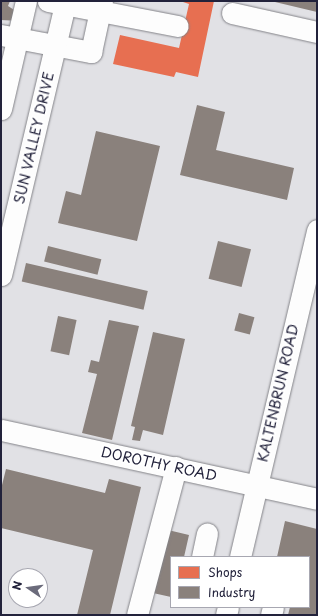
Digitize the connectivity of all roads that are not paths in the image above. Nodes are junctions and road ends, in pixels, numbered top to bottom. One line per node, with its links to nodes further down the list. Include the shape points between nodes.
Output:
1 (26, 1): 7 (street)
2 (60, 2): 3 (street); 8 (street, SUN VALLEY DRIVE)
3 (101, 6): 5 (street); 8 (street, via 91,52)
4 (232, 13): 6 (street)
5 (178, 26)
6 (317, 32)
7 (10, 37): 8 (street); 9 (street)
8 (55, 47): 11 (street, SUN VALLEY DRIVE)
9 (1, 109)
10 (317, 230): 14 (street, KALTENBRUN ROAD)
11 (1, 275)
12 (1, 430): 13 (street, DOROTHY ROAD)
13 (176, 467): 14 (street, DOROTHY ROAD); 19 (street)
14 (257, 485): 15 (street, DOROTHY ROAD); 18 (street, KALTENBRUN ROAD)
15 (317, 499)
16 (207, 534): 17 (street)
17 (202, 556)
18 (240, 556)
19 (137, 615)

